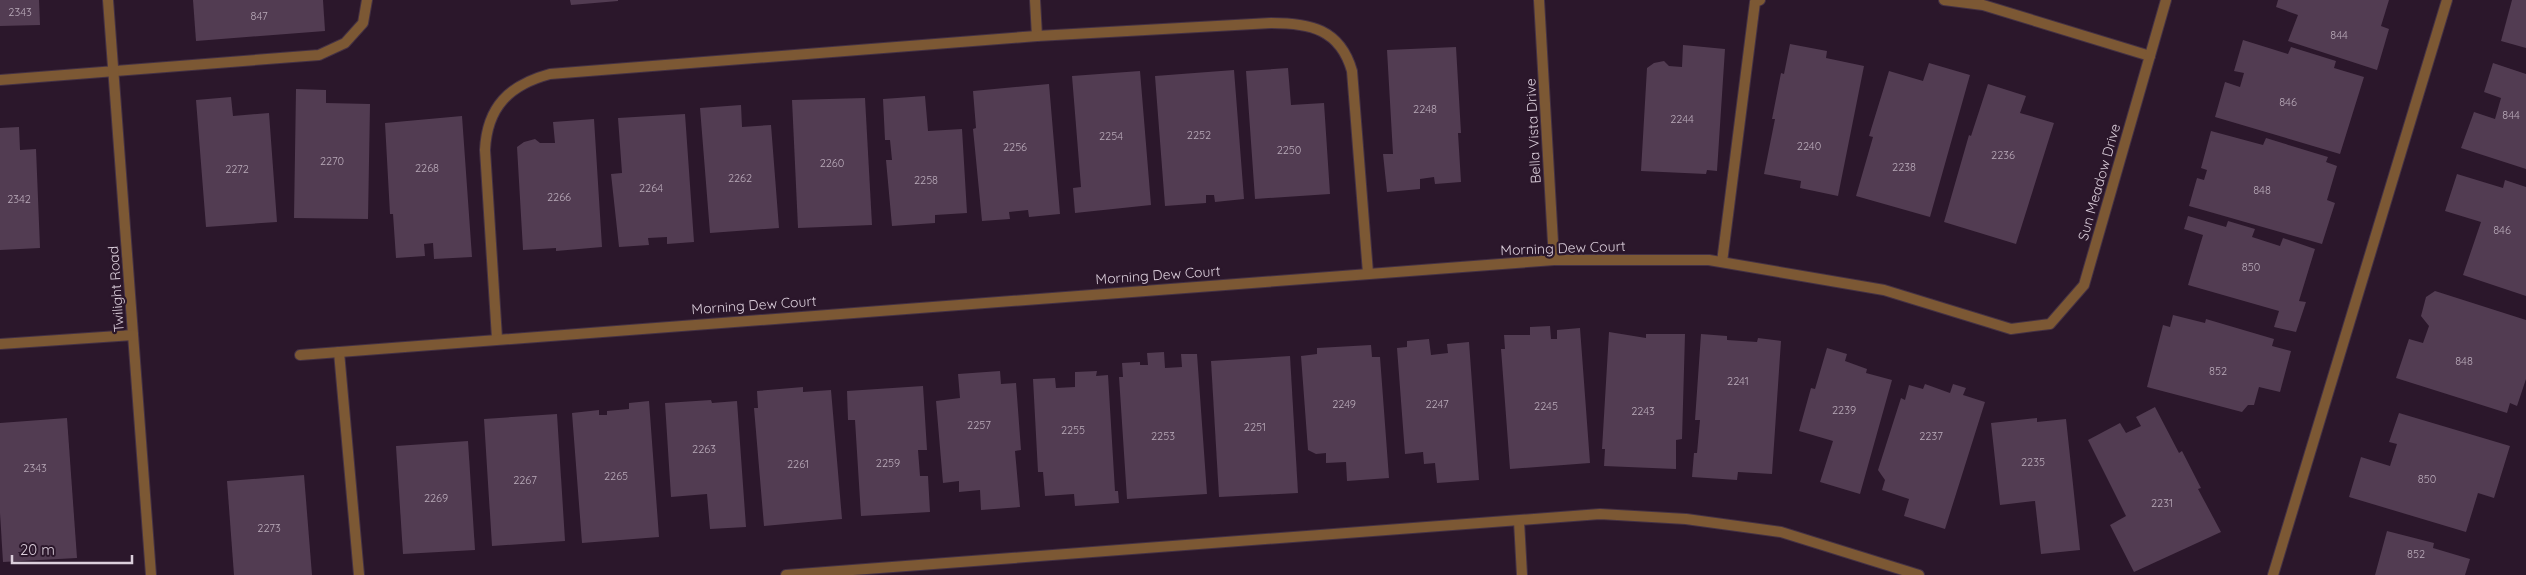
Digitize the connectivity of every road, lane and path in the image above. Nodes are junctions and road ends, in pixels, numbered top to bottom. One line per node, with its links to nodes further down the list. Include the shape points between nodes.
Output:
1 (108, 0): 11 (street, Twilight Road)
2 (367, 0): 11 (street, via 363,23 346,43 319,55)
3 (1035, 0): 9 (street)
4 (1539, 0): 13 (street, Bella Vista Drive)
5 (1760, 0): 14 (street, via 1756,2)
6 (1944, 0): 10 (street, via 1983,5)
7 (2166, 0): 10 (street, Sun Meadow Drive)
8 (2447, 0): 28 (street)
9 (1037, 36): 15 (street, via 1271,23 1293,23 1326,32 1348,56 1352,71); 18 (street, via 560,73 532,79 504,98 486,130)
10 (2150, 56): 16 (street, Sun Meadow Drive, via 2084,285 2050,324)
11 (113, 71): 12 (street); 17 (street, Twilight Road)
12 (0, 80)
13 (1554, 260): 14 (street, Morning Dew Court); 15 (street, Morning Dew Court)
14 (1722, 262): 16 (street, Morning Dew Court, via 1884,290)
15 (1368, 273): 18 (street, Morning Dew Court)
16 (2011, 329)
17 (133, 335): 19 (street); 23 (street, Twilight Road)
18 (497, 338): 20 (street, Morning Dew Court)
19 (0, 344)
20 (339, 352): 21 (street, Morning Dew Court); 24 (street)
21 (300, 355)
22 (1519, 521): 25 (street); 26 (street); 27 (street, via 1600,514 1686,519 1781,532)
23 (151, 575)
24 (359, 575)
25 (786, 575)
26 (1522, 575)
27 (1919, 575)
28 (2273, 575)

